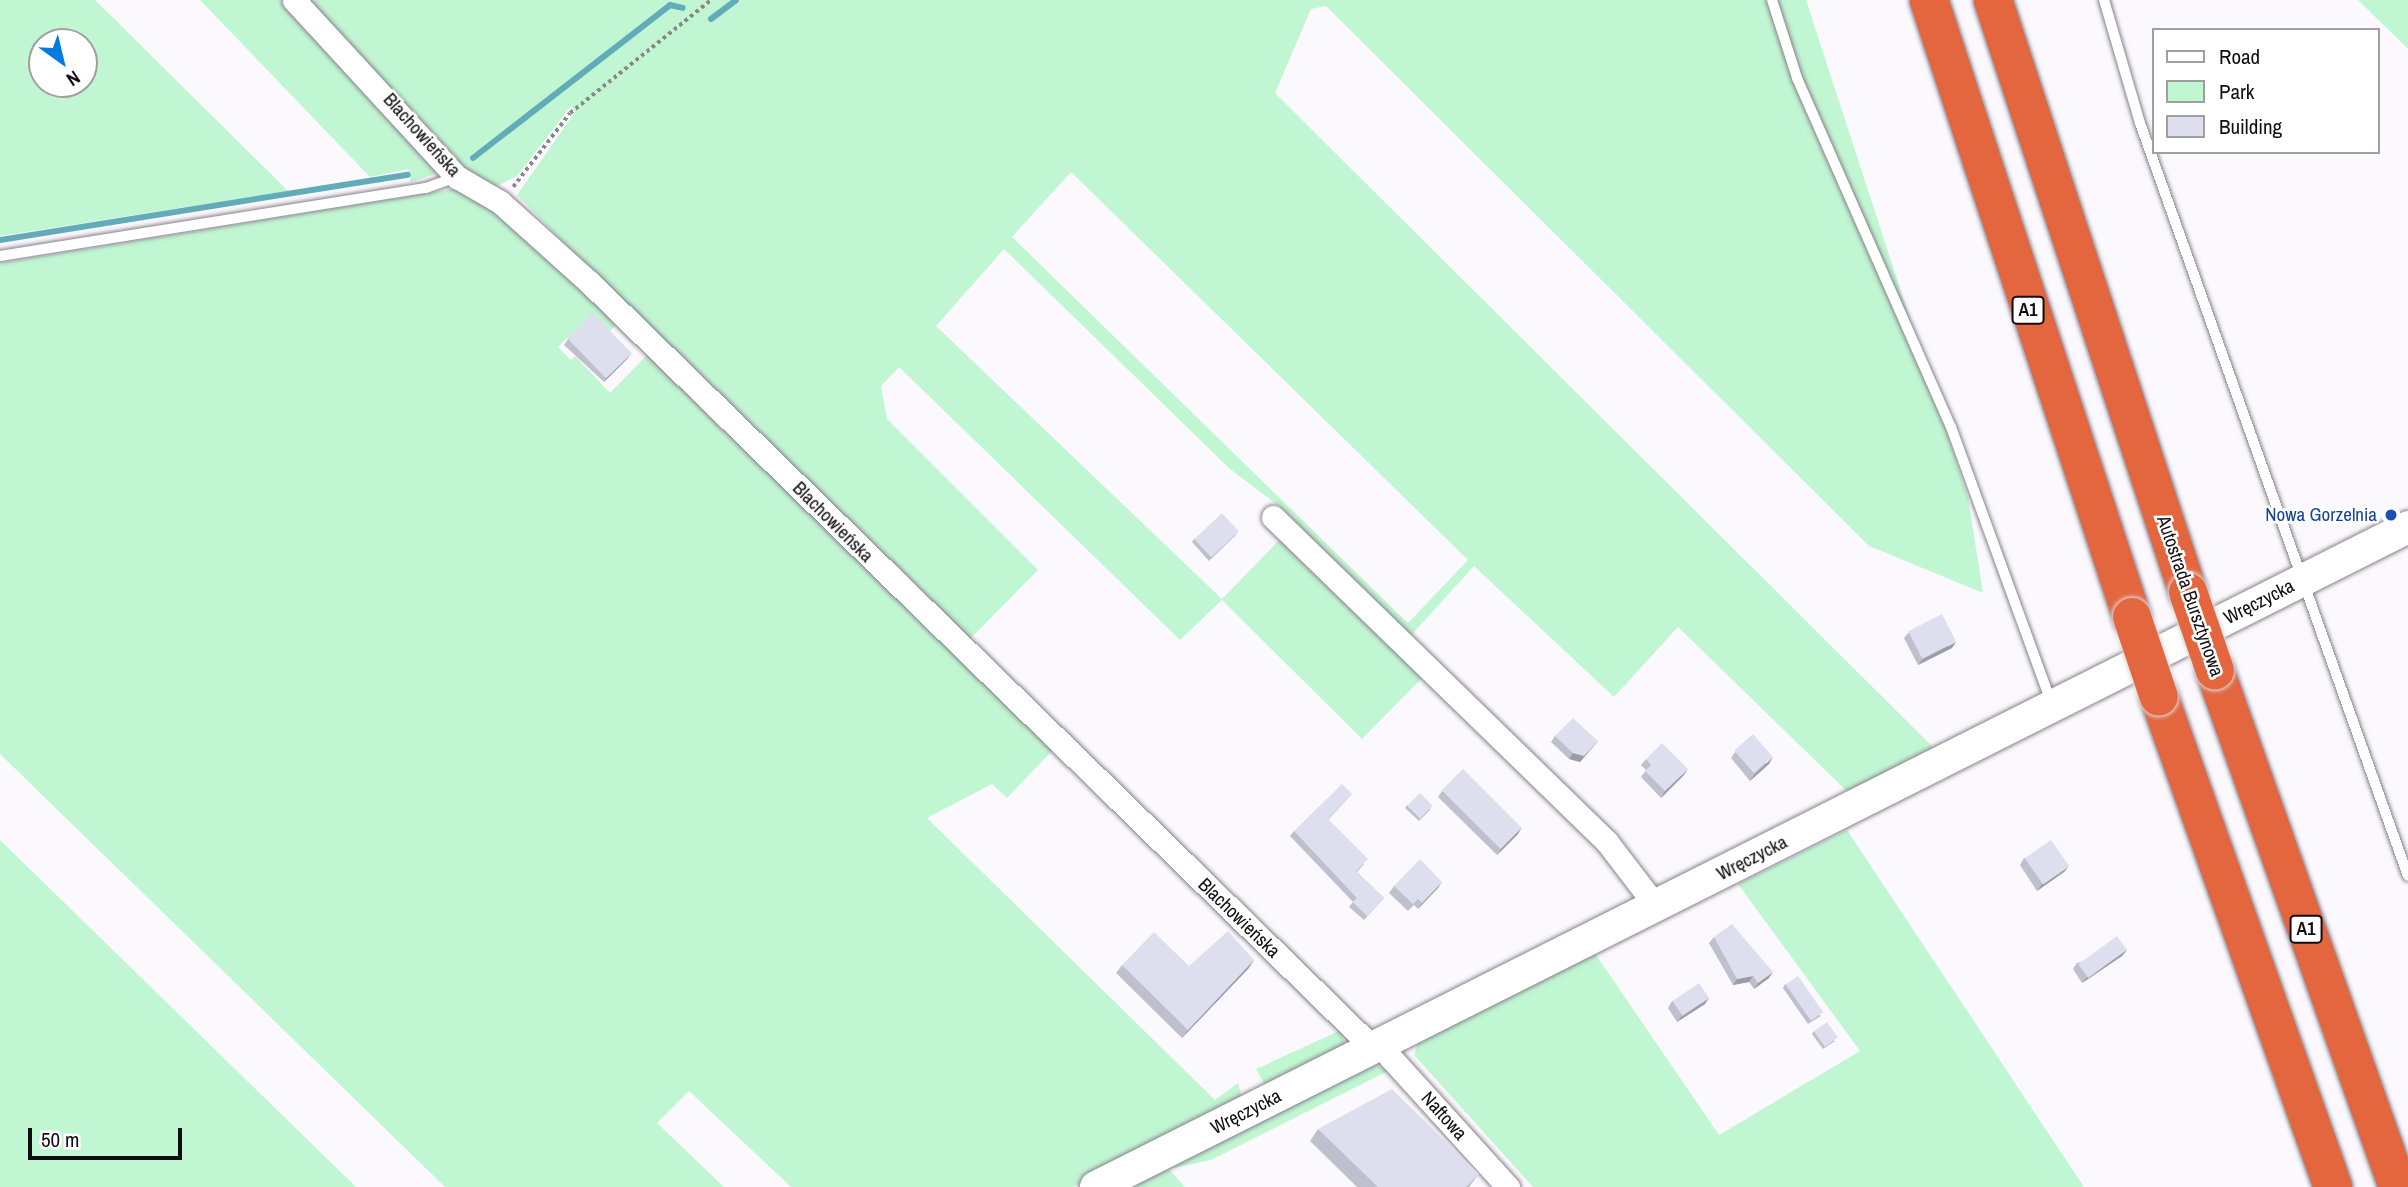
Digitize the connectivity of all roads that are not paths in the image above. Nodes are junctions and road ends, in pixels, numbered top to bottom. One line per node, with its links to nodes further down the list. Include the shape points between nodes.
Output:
1 (293, 0): 6 (street, Blachowieńska)
2 (1772, 0): 11 (lane, via 1797,78 1951,427)
3 (1929, 0): 17 (highway, A1, bridge, via 2159,697)
4 (1993, 0): 18 (highway, Autostrada Bursztynowa / A1, bridge, via 2188,592)
5 (2104, 0): 10 (lane, via 2140,123)
6 (457, 177): 7 (lane, via 426,188); 14 (street, Blachowieńska, via 500,202)
7 (0, 256)
8 (1273, 517): 13 (street, via 1607,842)
9 (2408, 527): 10 (main road, Wręczycka)
10 (2302, 580): 11 (main road, Wręczycka); 12 (lane)
11 (2053, 706): 13 (main road, Wręczycka)
12 (2408, 876)
13 (1656, 906): 14 (main road, Wręczycka)
14 (1379, 1045): 15 (main road, Wręczycka); 16 (street, Naftowa)
15 (1096, 1187)
16 (1508, 1187)
17 (2333, 1187)
18 (2398, 1187)

